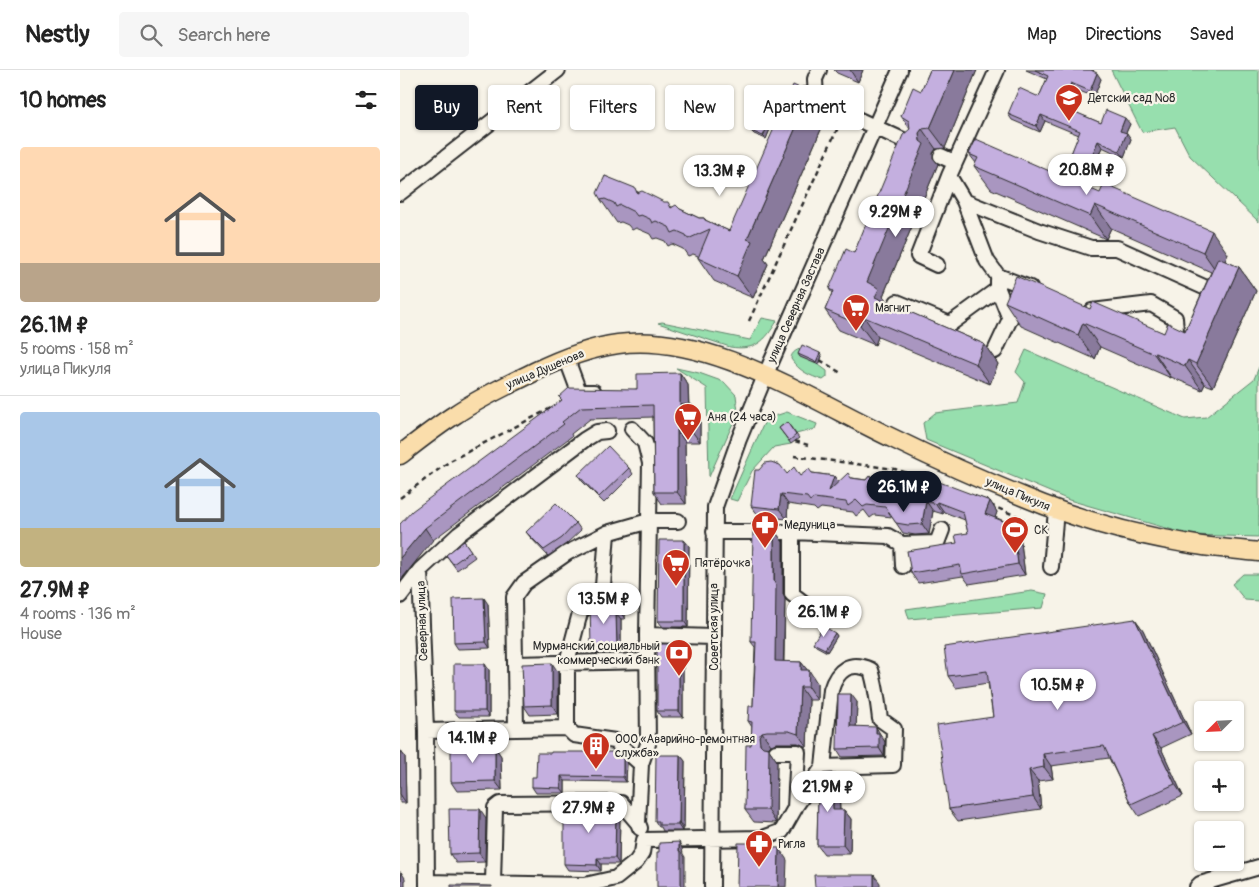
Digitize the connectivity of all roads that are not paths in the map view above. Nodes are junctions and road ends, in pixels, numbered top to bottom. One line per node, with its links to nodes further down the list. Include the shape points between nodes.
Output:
1 (558, 70): 12 (street)
2 (818, 70): 5 (street)
3 (900, 70): 7 (street, улица Северная Застава)
4 (997, 70): 10 (street)
5 (815, 85)
6 (864, 121): 7 (street)
7 (875, 126): 8 (street); 23 (street, улица Северная Застава)
8 (916, 146)
9 (941, 156): 10 (street)
10 (954, 162): 11 (street)
11 (949, 176): 13 (street); 14 (street, via 918,256)
12 (400, 193)
13 (964, 201): 15 (street); 19 (street, via 1091,248 1117,248 1215,292)
14 (937, 264)
15 (998, 282): 16 (street); 17 (street, via 950,324); 21 (street, via 1010,319)
16 (1045, 294)
17 (898, 302)
18 (1082, 308): 20 (street, via 1092,311 1150,304 1175,318)
19 (1208, 310)
20 (1178, 344)
21 (995, 352)
22 (566, 357): 23 (main road, улица Душенова, via 618,344 645,342 678,346); 24 (street, via 579,392); 27 (main road, улица Душенова, via 494,391 457,413)
23 (766, 376): 28 (main road, улица Пикуля, via 891,438); 32 (street, Советская улица, via 715,507)
24 (604, 392)
25 (632, 429): 29 (street, via 645,443 650,462)
26 (607, 431): 39 (street, Северная улица, via 597,432 584,440 459,534)
27 (400, 455)
28 (1056, 510): 36 (main road, улица Пикуля, via 1185,543); 38 (street)
29 (649, 521): 30 (street); 34 (street); 42 (street)
30 (678, 521)
31 (942, 530): 35 (street, via 938,542)
32 (714, 532): 33 (street); 43 (street, Советская улица)
33 (792, 532): 35 (street, via 888,536); 41 (street, via 792,594)
34 (607, 533): 45 (street, via 603,586 580,613); 46 (street, via 567,553 524,583 514,596)
35 (902, 544): 37 (street)
36 (1259, 552)
37 (903, 566)
38 (1051, 567)
39 (420, 570): 40 (street); 49 (street, Северная улица)
40 (400, 596)
41 (821, 616)
42 (647, 635): 43 (street); 44 (street)
43 (714, 637): 55 (street, Советская улица)
44 (647, 661): 45 (street); 51 (street, via 648,744)
45 (567, 662): 46 (street); 47 (street)
46 (514, 664): 48 (street)
47 (567, 728): 48 (street); 51 (street, via 574,735 614,741)
48 (516, 729): 49 (street)
49 (426, 731): 59 (street, Северная улица)
50 (776, 752): 53 (street, via 798,752)
51 (641, 764): 54 (street)
52 (823, 767): 52 (street, via 834,680 842,671 861,665 871,670 880,719 894,729 893,765); 53 (street)
53 (795, 808): 55 (street, via 782,831 774,835)
54 (638, 823): 56 (street); 58 (street, via 621,803 500,804 495,808)
55 (712, 839): 56 (street); 61 (street, Советская улица)
56 (644, 840): 58 (street, Северная улица, via 642,853 636,862 616,878 586,885)
57 (1259, 867): 60 (street)
58 (493, 882): 59 (street, Северная улица)
59 (427, 884)
60 (1199, 886): 62 (street)
61 (712, 887)
62 (1214, 887)

